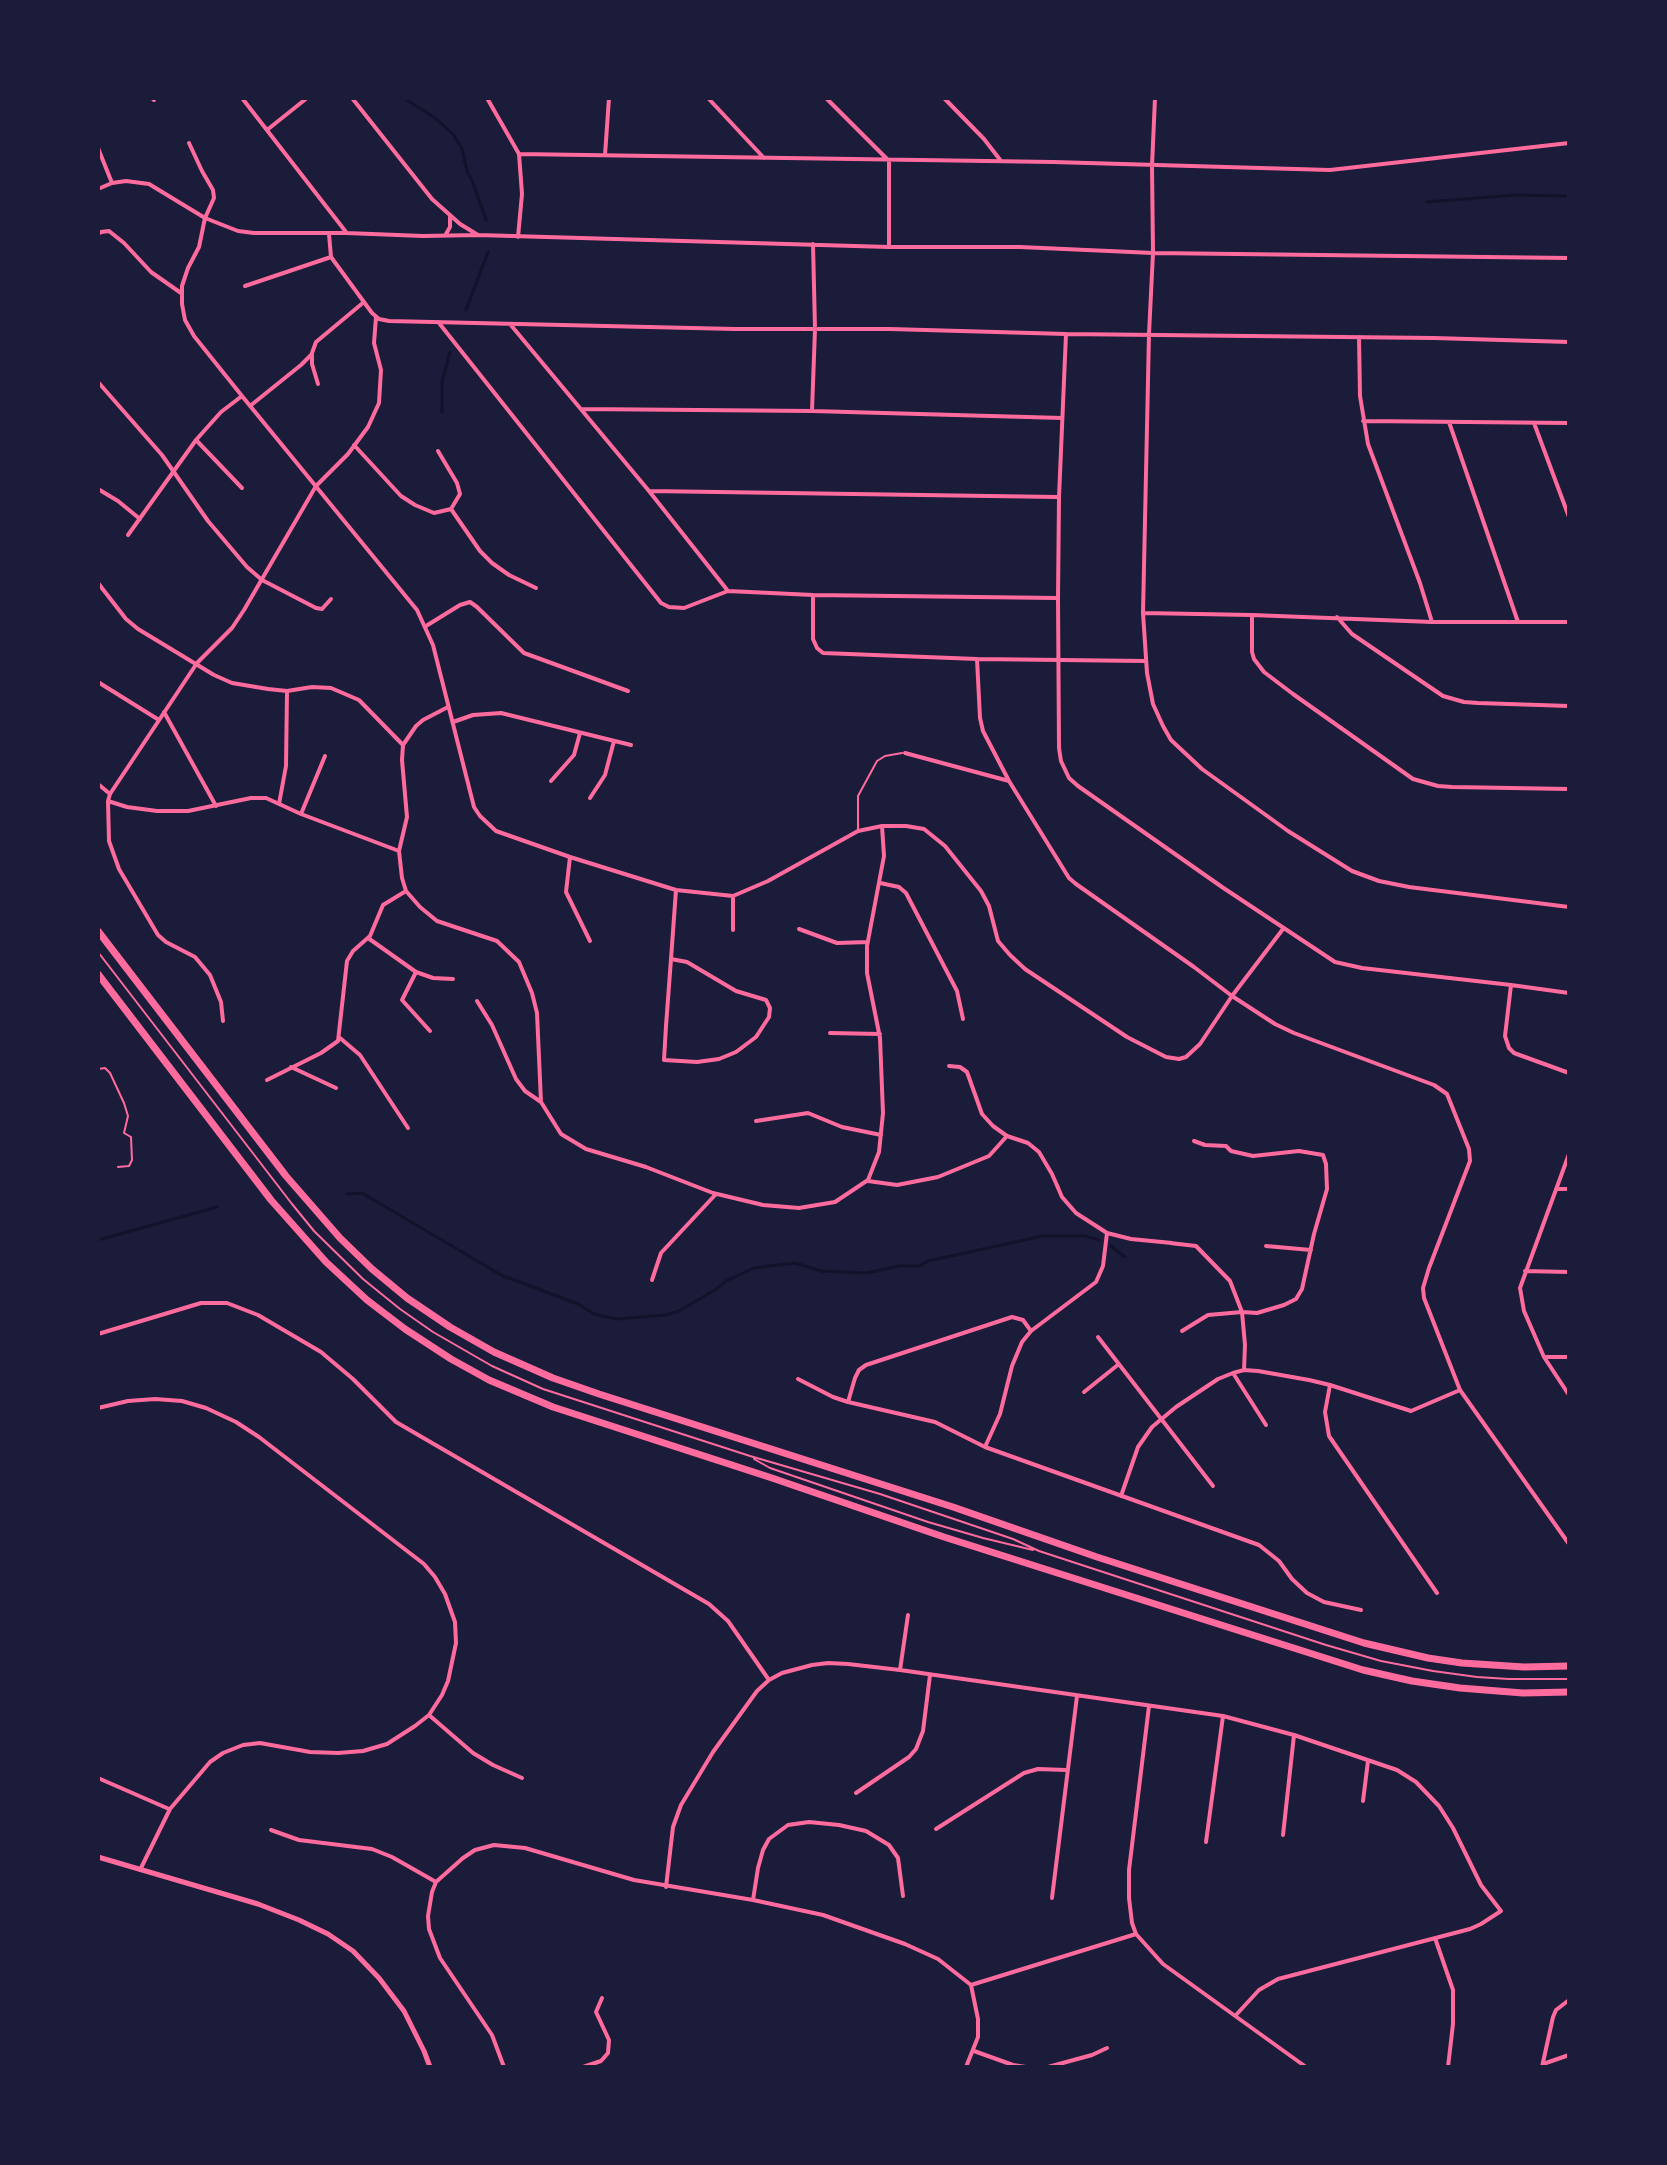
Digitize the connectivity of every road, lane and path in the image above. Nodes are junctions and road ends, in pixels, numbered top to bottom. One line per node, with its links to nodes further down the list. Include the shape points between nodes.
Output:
1 (242, 98): 10 (street)
2 (307, 98): 10 (street)
3 (352, 98): 22 (street)
4 (487, 98): 14 (street)
5 (609, 98): 15 (street)
6 (708, 98): 16 (street)
7 (826, 98): 17 (street)
8 (944, 98): 18 (street)
9 (1155, 98): 19 (street)
10 (267, 130): 25 (street)
11 (189, 143): 23 (street, via 213,190)
12 (1569, 143): 19 (street, via 1330,170)
13 (98, 148): 20 (street)
14 (519, 154): 15 (street); 29 (street)
15 (605, 156): 16 (street)
16 (764, 158): 17 (street)
17 (889, 161): 18 (street); 31 (street)
18 (1002, 162): 19 (street)
19 (1152, 166): 32 (street)
20 (112, 183): 21 (street); 23 (street, via 149,184)
21 (98, 189)
22 (450, 216): 27 (street); 28 (street)
23 (205, 218): 26 (street, via 238,231); 36 (street)
24 (100, 233): 36 (street, via 109,231)
25 (346, 233): 26 (street); 28 (street)
26 (329, 234): 33 (street)
27 (478, 235): 28 (street); 29 (street)
28 (444, 236)
29 (518, 237): 30 (street)
30 (813, 244): 31 (street); 41 (street)
31 (889, 247): 32 (street)
32 (1153, 253): 34 (street); 43 (street)
33 (331, 257): 35 (street); 37 (street)
34 (1569, 258)
35 (245, 286)
36 (181, 293): 49 (street, via 189,328)
37 (364, 302): 38 (street); 46 (street, via 316,342)
38 (376, 317): 39 (street); 59 (street, via 379,403)
39 (439, 323): 40 (street); 74 (street, via 661,603 684,608)
40 (510, 324): 41 (street); 51 (street)
41 (815, 329): 42 (street); 52 (street)
42 (1066, 334): 43 (street); 53 (street)
43 (1149, 334): 44 (street); 78 (street)
44 (1359, 337): 45 (street); 54 (street)
45 (1569, 342)
46 (312, 353): 48 (street); 50 (street)
47 (98, 382): 61 (street)
48 (318, 384)
49 (242, 396): 50 (street); 58 (street)
50 (250, 406): 62 (street)
51 (581, 409): 52 (street); 65 (street)
52 (812, 411): 53 (street)
53 (1063, 418): 66 (street)
54 (1363, 421): 55 (street); 81 (street)
55 (1449, 422): 56 (street); 82 (street)
56 (1534, 423): 57 (street); 68 (street)
57 (1569, 423)
58 (196, 440): 61 (street); 63 (street)
59 (354, 445): 62 (street); 67 (street, via 401,496 434,513)
60 (438, 451): 67 (street, via 460,490)
61 (174, 471): 69 (street); 71 (street, via 229,546)
62 (316, 486): 71 (street); 84 (street)
63 (242, 488)
64 (98, 489): 69 (street)
65 (649, 491): 66 (street); 74 (street)
66 (1059, 497): 76 (street)
67 (451, 509): 73 (street, via 492,563)
68 (1569, 517)
69 (140, 519): 70 (street)
70 (128, 535)
71 (262, 580): 77 (street, via 316,608); 88 (street, via 232,628)
72 (98, 583): 88 (street, via 138,629)
73 (536, 588)
74 (728, 591): 75 (street)
75 (813, 595): 76 (street); 85 (street, via 813,639 823,653)
76 (1058, 598): 86 (street)
77 (331, 599)
78 (1143, 613): 79 (street); 87 (street)
79 (1252, 615): 80 (street); 106 (street, via 1252,652 1264,672 1413,779 1452,787)
80 (1337, 617): 81 (street); 92 (street, via 1352,634 1453,699)
81 (1432, 622): 82 (street)
82 (1518, 622): 83 (street)
83 (1569, 622)
84 (426, 626): 91 (street, via 470,602 524,653); 93 (street)
85 (977, 659): 86 (street); 104 (street, via 983,731)
86 (1059, 659): 87 (street); 123 (street, via 1059,748 1069,778)
87 (1145, 661): 121 (street, via 1153,704 1171,740 1202,769 1327,857 1369,878 1409,887)
88 (197, 663): 90 (street, via 232,683); 94 (street)
89 (98, 682): 95 (street)
90 (287, 691): 99 (street, via 323,687 351,696); 110 (street, via 286,766)
91 (628, 691)
92 (1569, 706)
93 (448, 707): 96 (street); 99 (street, via 423,720)
94 (164, 712): 95 (street); 111 (street)
95 (159, 720): 107 (street)
96 (453, 722): 97 (street, via 501,713); 116 (street, via 480,816 496,831)
97 (580, 733): 98 (street); 103 (street, via 576,753)
98 (614, 741): 100 (street); 108 (street, via 605,775)
99 (403, 745): 115 (street, via 407,817)
100 (631, 745)
101 (905, 753): 104 (street); 114 (lane, via 877,761 857,803)
102 (325, 756): 112 (street)
103 (551, 781)
104 (1009, 781): 136 (street, via 1072,881)
105 (98, 784): 107 (street)
106 (1569, 789)
107 (110, 794): 109 (street)
108 (590, 798)
109 (108, 801): 111 (street, via 157,811); 139 (street, via 109,841 119,869 158,935 195,957 210,975)
110 (279, 804): 111 (street, via 251,798); 112 (street)
111 (216, 806)
112 (301, 814): 115 (street)
113 (882, 826): 114 (street); 117 (street); 136 (street, via 916,827 935,837 981,891 998,941 1010,955 1127,1037 1166,1057 1179,1059 1194,1052)
114 (858, 831): 120 (street)
115 (399, 851): 119 (street)
116 (570, 857): 118 (street); 127 (street, via 566,892)
117 (880, 883): 128 (street); 138 (street, via 906,893 957,991)
118 (676, 890): 120 (street); 130 (street)
119 (406, 891): 126 (street, via 383,905); 150 (street, via 437,921 497,941 519,962 537,1013)
120 (733, 896): 124 (street)
121 (1569, 907)
122 (799, 929): 128 (street, via 831,942)
123 (1283, 929): 134 (street, via 1347,966); 136 (street)
124 (733, 930)
125 (98, 931): 198 (main road, via 286,1176 340,1238 407,1298 494,1352 599,1394 1364,1643 1462,1663)
126 (368, 938): 131 (street); 143 (street, via 346,965)
127 (590, 941)
128 (868, 942): 142 (street, via 867,973)
129 (98, 952): 190 (lane, via 307,1222 400,1309 462,1350 543,1389)
130 (671, 959): 130 (street, via 664,1060 708,1061 736,1052 756,1037 769,1017 763,998 736,991 687,962)
131 (416, 972): 133 (street); 140 (street, via 402,1000)
132 (98, 974): 203 (main road, via 271,1200 326,1262 405,1329 489,1380 553,1407 944,1537 1363,1670 1460,1688)
133 (453, 979)
134 (1511, 985): 135 (street); 147 (street, via 1505,1036 1509,1048)
135 (1569, 993)
136 (1232, 996): 182 (street, via 1284,1028 1434,1085 1451,1100 1470,1161 1423,1294)
137 (477, 1001): 150 (street, via 511,1071)
138 (963, 1019)
139 (223, 1021)
140 (430, 1031)
141 (830, 1033): 142 (street)
142 (880, 1034): 153 (street)
143 (340, 1038): 145 (street); 152 (street, via 360,1055)
144 (949, 1066): 154 (street, via 967,1072 982,1114)
145 (291, 1067): 148 (street); 149 (street)
146 (98, 1069): 157 (lane, via 110,1073 128,1116 124,1133 131,1137 132,1160 129,1166)
147 (1569, 1073)
148 (267, 1080)
149 (336, 1088)
150 (541, 1102): 161 (street, via 561,1134 573,1142)
151 (756, 1121): 153 (street, via 808,1113)
152 (408, 1128)
153 (881, 1135): 158 (street)
154 (1007, 1136): 158 (street, via 989,1156 938,1177 897,1185); 162 (street, via 1033,1146 1065,1203)
155 (1194, 1141): 166 (street, via 1253,1156 1299,1151 1323,1155 1327,1189)
156 (1569, 1154): 159 (street)
157 (118, 1167)
158 (868, 1180): 161 (street, via 835,1202 811,1207 763,1205)
159 (1556, 1189): 160 (street); 167 (street)
160 (1569, 1189)
161 (716, 1194): 169 (street, via 661,1253)
162 (1107, 1233): 163 (street); 171 (street, via 1096,1282)
163 (1156, 1241): 164 (street); 170 (street, via 1196,1246 1230,1281)
164 (1172, 1243)
165 (1266, 1246): 166 (street)
166 (1311, 1250): 170 (street, via 1296,1299 1257,1313)
167 (1525, 1271): 168 (street); 175 (street, via 1520,1288 1524,1311)
168 (1569, 1272)
169 (652, 1280)
170 (1242, 1312): 172 (street, via 1204,1316); 178 (street)
171 (1031, 1331): 185 (street, via 1012,1317 866,1365 855,1378); 189 (street, via 1017,1353)
172 (1182, 1331)
173 (98, 1334): 202 (street, via 201,1303 227,1303 258,1315 328,1357 396,1422 709,1604 728,1621)
174 (1098, 1337): 177 (street)
175 (1544, 1357): 176 (street); 184 (street)
176 (1569, 1357)
177 (1119, 1364): 183 (street); 187 (street)
178 (1244, 1370): 179 (street); 181 (street)
179 (1233, 1373): 187 (street); 188 (street)
180 (798, 1379): 185 (street)
181 (1330, 1385): 182 (street, via 1411,1411); 195 (street, via 1325,1412 1329,1436)
182 (1460, 1390): 193 (street)
183 (1084, 1392)
184 (1569, 1395)
185 (848, 1402): 189 (street, via 924,1418)
186 (98, 1408): 206 (street, via 128,1401 182,1401 236,1422 424,1564 450,1608 456,1643 448,1681)
187 (1161, 1418): 191 (street); 192 (street, via 1138,1447)
188 (1266, 1425)
189 (985, 1447): 192 (street)
190 (750, 1456): 194 (lane, via 880,1494); 194 (lane, via 770,1468 928,1522)
191 (1213, 1486)
192 (1121, 1496): 196 (street, via 1259,1545 1307,1593)
193 (1569, 1544)
194 (1039, 1551): 201 (lane, via 1381,1661 1477,1677)
195 (1437, 1593)
196 (1361, 1610)
197 (908, 1615): 199 (street)
198 (1569, 1666)
199 (900, 1670): 200 (street); 202 (street, via 828,1663)
200 (930, 1675): 204 (street); 213 (street, via 916,1749)
201 (1569, 1679)
202 (769, 1680): 223 (street, via 713,1752 681,1805)
203 (1569, 1692)
204 (1077, 1696): 205 (street); 210 (street)
205 (1149, 1706): 207 (street); 227 (street, via 1129,1870)
206 (429, 1715): 212 (street, via 486,1761); 215 (street, via 387,1744 363,1751 243,1745 210,1762)
207 (1223, 1716): 208 (street); 219 (street)
208 (1294, 1735): 209 (street); 218 (street)
209 (1368, 1761): 214 (street); 228 (street, via 1397,1770 1429,1793 1501,1911 1470,1929)
210 (1066, 1770): 216 (street, via 1024,1773); 225 (street)
211 (98, 1778): 215 (street)
212 (522, 1778)
213 (856, 1793)
214 (1363, 1801)
215 (170, 1809): 221 (street)
216 (936, 1829)
217 (271, 1830): 222 (street, via 299,1840 372,1849)
218 (1283, 1835)
219 (1206, 1842)
220 (98, 1857): 221 (street)
221 (140, 1870): 237 (street, via 258,1904 328,1934 379,1978 404,2011)
222 (436, 1882): 223 (street, via 475,1850 503,1845); 238 (street, via 428,1916 434,1944 492,2035)
223 (666, 1887): 226 (street)
224 (903, 1896): 226 (street, via 898,1858 889,1845 866,1831 809,1822 788,1825 769,1839)
225 (1052, 1898)
226 (753, 1900): 229 (street, via 823,1915 905,1944 938,1959)
227 (1136, 1934): 229 (street); 232 (street, via 1163,1964)
228 (1435, 1938): 232 (street, via 1278,1979 1259,1990); 244 (street, via 1453,1990)
229 (971, 1985): 234 (street, via 978,2019)
230 (602, 1998): 239 (street, via 596,2012 609,2040 608,2053)
231 (1569, 2000): 236 (street, via 1553,2017)
232 (1236, 2015): 243 (street)
233 (1107, 2048): 242 (street)
234 (974, 2051): 240 (street); 241 (street)
235 (1569, 2055): 236 (street)
236 (1543, 2066)
237 (430, 2067)
238 (504, 2067)
239 (583, 2067)
240 (966, 2067)
241 (1026, 2067)
242 (1048, 2067)
243 (1306, 2067)
244 (1448, 2067)

